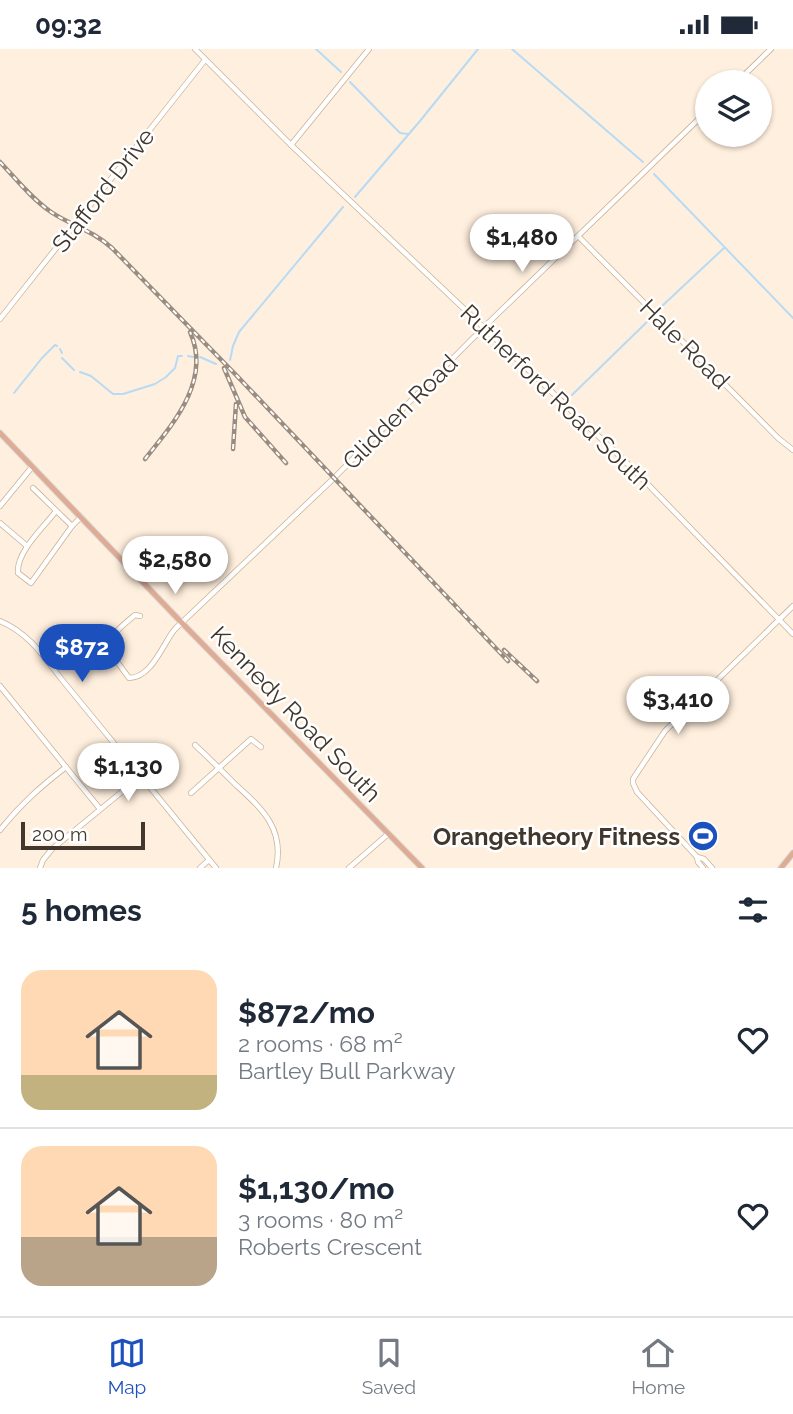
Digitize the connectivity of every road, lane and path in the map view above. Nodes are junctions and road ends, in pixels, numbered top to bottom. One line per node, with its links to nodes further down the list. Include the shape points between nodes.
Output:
1 (195, 49): 4 (street, Rutherford Road South)
2 (369, 49): 7 (street)
3 (771, 49): 5 (street)
4 (205, 60): 7 (street, Rutherford Road South); 9 (street, Stafford Drive)
5 (749, 70)
6 (695, 123): 8 (street, Glidden Road)
7 (291, 145): 10 (street, Rutherford Road South)
8 (579, 237): 10 (street, Glidden Road); 12 (street, Hale Road)
9 (0, 319)
10 (483, 328): 23 (street, Rutherford Road South, via 630,466); 25 (street, Glidden Road)
11 (0, 433): 13 (main road, Kennedy Road South)
12 (793, 450)
13 (32, 467): 15 (street); 17 (main road, Kennedy Road South)
14 (33, 488): 16 (street)
15 (0, 506)
16 (56, 511): 19 (street); 20 (street)
17 (81, 517): 19 (street); 25 (main road, Kennedy Road South)
18 (0, 523): 20 (street)
19 (72, 526): 20 (street, via 31,583 17,568)
20 (27, 545)
21 (793, 606): 23 (street)
22 (139, 616): 25 (street, Glidden Road, via 124,623 107,648 129,678 139,677 162,653)
23 (780, 620): 26 (street, Rutherford Road South); 38 (street, via 665,731 633,779 637,792)
24 (0, 621): 32 (street, via 40,650)
25 (182, 622): 36 (main road, Kennedy Road South)
26 (793, 634)
27 (0, 686): 30 (street)
28 (195, 745): 31 (street)
29 (261, 747): 31 (street, via 251,739)
30 (66, 767): 34 (street); 35 (street, via 18,807)
31 (219, 768): 33 (street); 43 (street, via 265,813 276,837)
32 (140, 777): 34 (street); 39 (street)
33 (191, 793)
34 (100, 809): 40 (street, via 52,849)
35 (0, 830)
36 (388, 834): 44 (street); 45 (main road, Kennedy Road South)
37 (793, 853): 48 (main road)
38 (697, 857): 46 (street); 47 (street)
39 (209, 860): 41 (street); 42 (street)
40 (40, 868)
41 (200, 868)
42 (216, 868)
43 (276, 868)
44 (349, 868)
45 (422, 868)
46 (703, 868)
47 (712, 868)
48 (781, 868)

